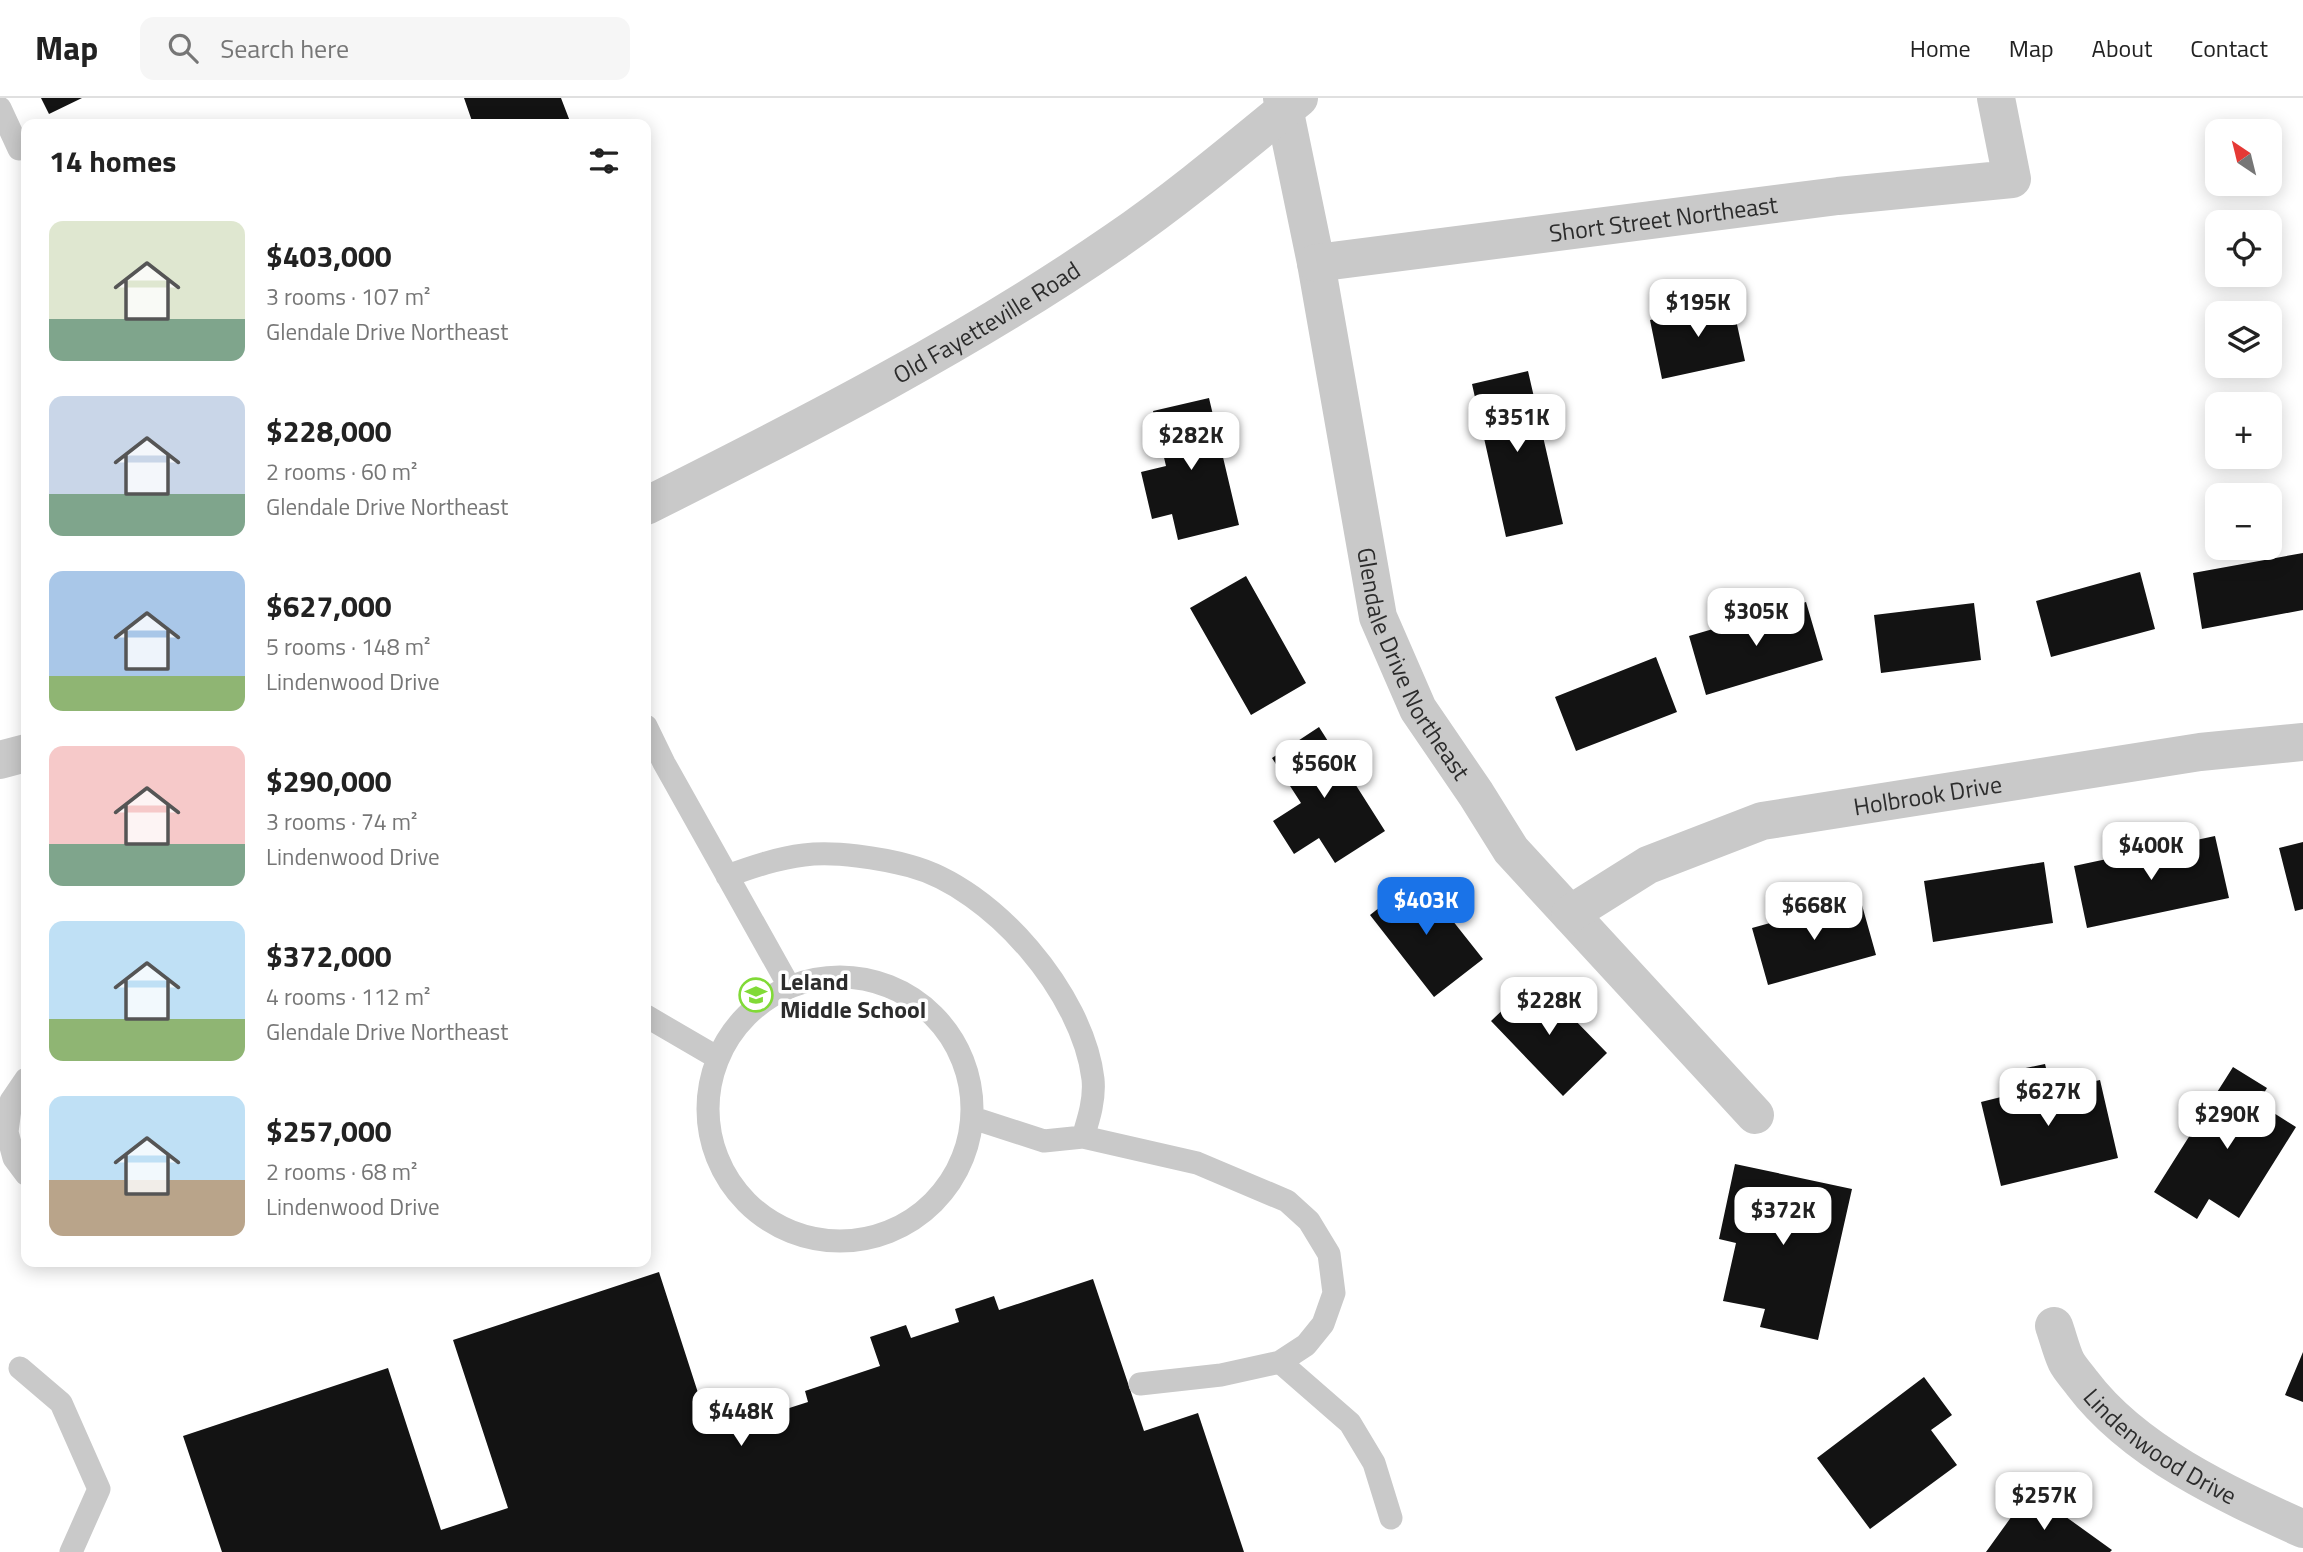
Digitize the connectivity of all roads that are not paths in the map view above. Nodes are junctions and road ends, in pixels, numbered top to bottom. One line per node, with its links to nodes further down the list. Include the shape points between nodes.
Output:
1 (1996, 98): 5 (street, Short Street Northeast, via 2012,179 1838,196)
2 (1288, 102): 5 (street, Glendale Drive Northeast); 6 (street, Old Fayetteville Road, via 1200,179 1116,241 1017,304 884,382)
3 (0, 108): 4 (lane)
4 (19, 149)
5 (1316, 263): 13 (street, Glendale Drive Northeast, via 1378,617 1418,709 1511,850)
6 (651, 503)
7 (2303, 742): 13 (street, Holbrook Drive, via 2200,752 1762,821 1648,865)
8 (651, 749): 11 (lane)
9 (21, 754): 10 (street)
10 (0, 760)
11 (655, 768): 12 (lane)
12 (727, 876): 14 (lane); 20 (lane, via 806,855 846,856 911,866 963,891 1039,958 1082,1032 1093,1080)
13 (1570, 914): 18 (street, Glendale Drive Northeast)
14 (789, 986): 16 (lane, via 759,1003 735,1028); 19 (lane, via 833,976 877,981 918,1000 950,1032 969,1073)
15 (651, 1019): 16 (lane)
16 (718, 1058): 19 (lane, via 708,1102 712,1148 733,1189 767,1220 809,1238 855,1241 899,1228 936,1200 956,1172)
17 (21, 1086): 21 (lane, via 11,1101 8,1132)
18 (1755, 1115)
19 (973, 1118): 20 (lane, via 1044,1141)
20 (1083, 1137): 23 (lane, via 1197,1163 1287,1200 1309,1221 1328,1254 1334,1293 1323,1324 1306,1345)
21 (21, 1167)
22 (2054, 1326): 27 (street, Lindenwood Drive, via 2067,1362 2116,1422 2203,1479)
23 (1280, 1362): 25 (lane, via 1222,1375); 26 (lane, via 1350,1423 1374,1463)
24 (20, 1368): 28 (lane, via 61,1403 99,1489)
25 (1140, 1384)
26 (1391, 1518)
27 (2303, 1529)
28 (71, 1552)

